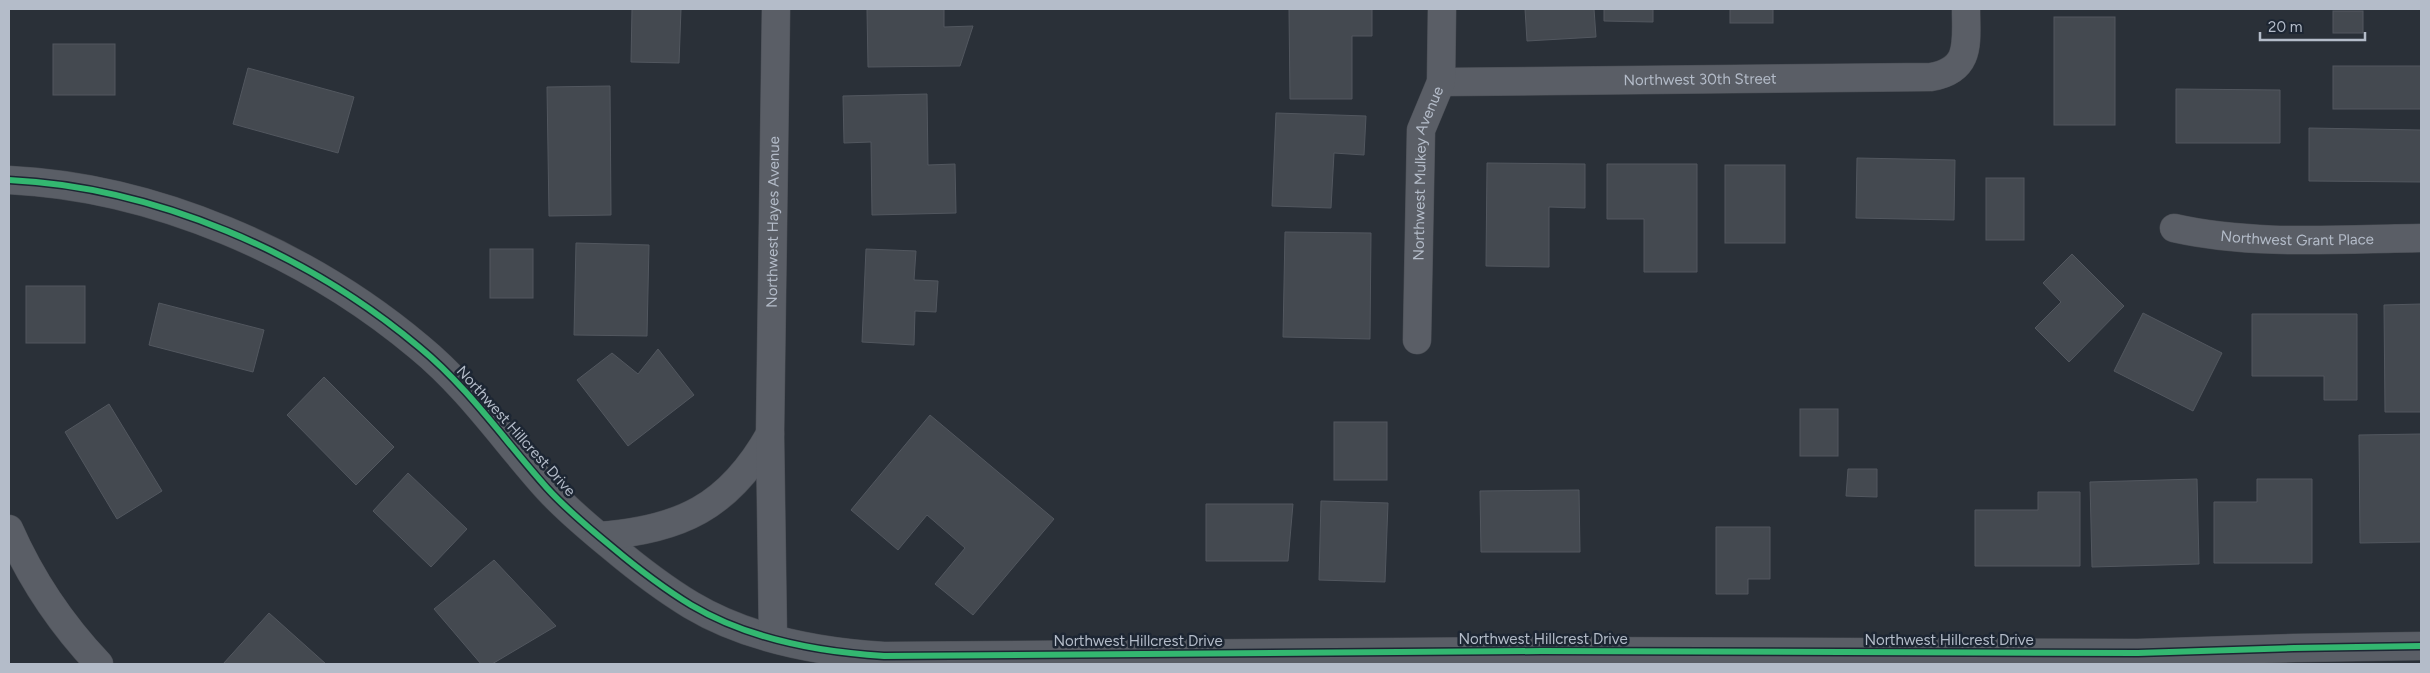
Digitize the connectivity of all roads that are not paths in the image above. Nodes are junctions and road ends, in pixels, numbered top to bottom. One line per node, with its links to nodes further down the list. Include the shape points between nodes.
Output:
1 (776, 9): 9 (street, Northwest Hayes Avenue)
2 (1442, 9): 4 (street, Northwest Mulkey Avenue)
3 (1966, 9): 4 (street, Northwest 30th Street, via 1965,51 1956,68 1931,78)
4 (1441, 82): 8 (street, Northwest Mulkey Avenue, via 1421,130)
5 (9, 180): 11 (street, Northwest Hillcrest Drive, via 110,193 163,208 252,242 304,269 420,347 476,402 548,489)
6 (2174, 228): 7 (street, Northwest Grant Place, via 2212,236 2331,240)
7 (2421, 238)
8 (1417, 340)
9 (770, 434): 11 (street, Northwest Hayes Avenue, via 755,460 726,493 692,516 661,527); 12 (street, Northwest Hayes Avenue)
10 (9, 529): 17 (street, via 45,597)
11 (599, 536): 12 (street, Northwest Hillcrest Drive, via 649,578 693,606)
12 (773, 638): 16 (street, Northwest Hillcrest Drive)
13 (2421, 646): 15 (street, Northwest Hillcrest Drive, via 2294,648)
14 (1447, 658): 15 (street, Northwest Hillcrest Drive); 16 (street, Northwest Hillcrest Drive)
15 (2138, 659)
16 (884, 660)
17 (99, 664)

